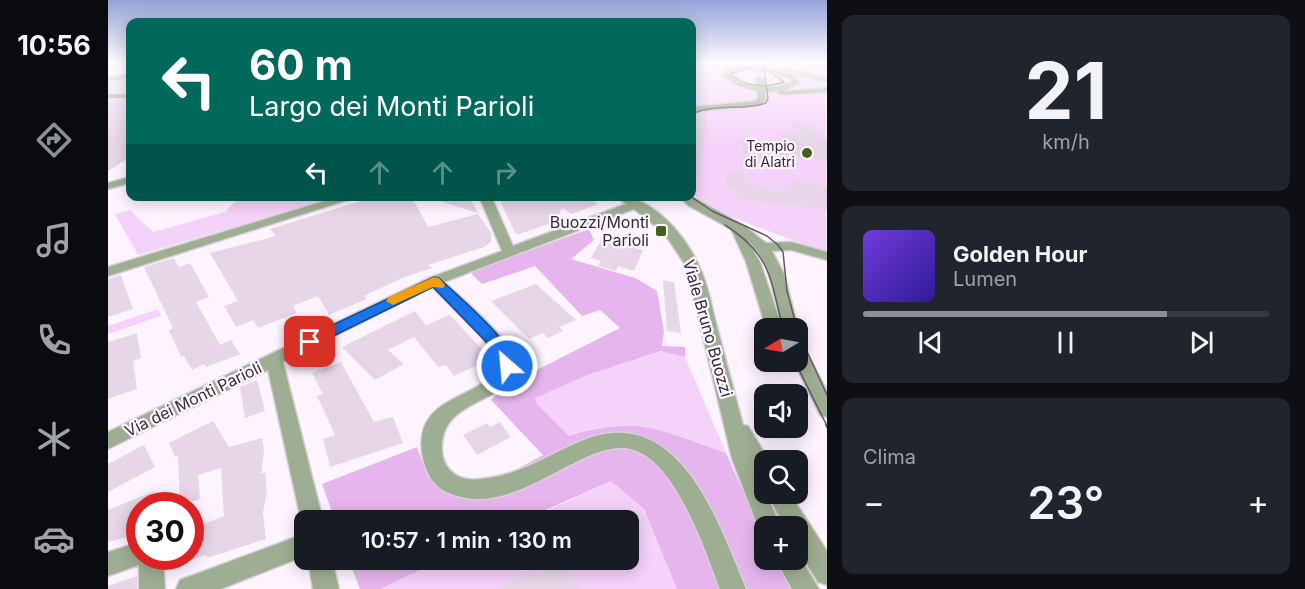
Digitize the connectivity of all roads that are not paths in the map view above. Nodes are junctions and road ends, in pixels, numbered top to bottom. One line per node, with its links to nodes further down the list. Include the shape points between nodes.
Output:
1 (761, 89): 6 (street, via 762,100 754,104)
2 (766, 89): 3 (street, via 798,93)
3 (810, 89)
4 (108, 96): 5 (street)
5 (126, 96)
6 (696, 109)
7 (126, 181): 8 (street)
8 (108, 186)
9 (339, 201): 18 (street)
10 (487, 201): 16 (street)
11 (630, 201): 13 (street, Viale Bruno Buozzi)
12 (691, 201): 14 (street)
13 (636, 204): 16 (street); 27 (street, Viale Bruno Buozzi, via 674,234 689,257)
14 (733, 226): 15 (street); 20 (street, via 753,262)
15 (768, 246): 17 (street, via 804,249); 21 (street)
16 (509, 252): 19 (street)
17 (826, 256)
18 (108, 272)
19 (434, 281): 22 (street, Via dei Monti Parioli); 43 (street, via 498,345 506,356 507,366 499,381 456,404 439,419 431,447 442,476 455,486 484,488 527,477 602,441 621,439 646,445 664,459 688,491)
20 (771, 318)
21 (787, 318)
22 (274, 360): 28 (street, Via dei Monti Parioli); 30 (street)
23 (802, 372): 25 (street)
24 (807, 372): 25 (street)
25 (815, 389): 26 (street)
26 (826, 410)
27 (734, 419): 29 (street, Viale Bruno Buozzi); 31 (street, Viale Bruno Buozzi, via 749,481)
28 (108, 441)
29 (754, 454)
30 (310, 510)
31 (765, 516)
32 (808, 545): 39 (street)
33 (294, 549): 41 (street)
34 (126, 558): 35 (street)
35 (108, 564)
36 (151, 570): 40 (street)
37 (322, 570): 42 (street)
38 (794, 570): 44 (street)
39 (826, 573)
40 (152, 589)
41 (189, 589)
42 (326, 589)
43 (733, 589)
44 (806, 589)

